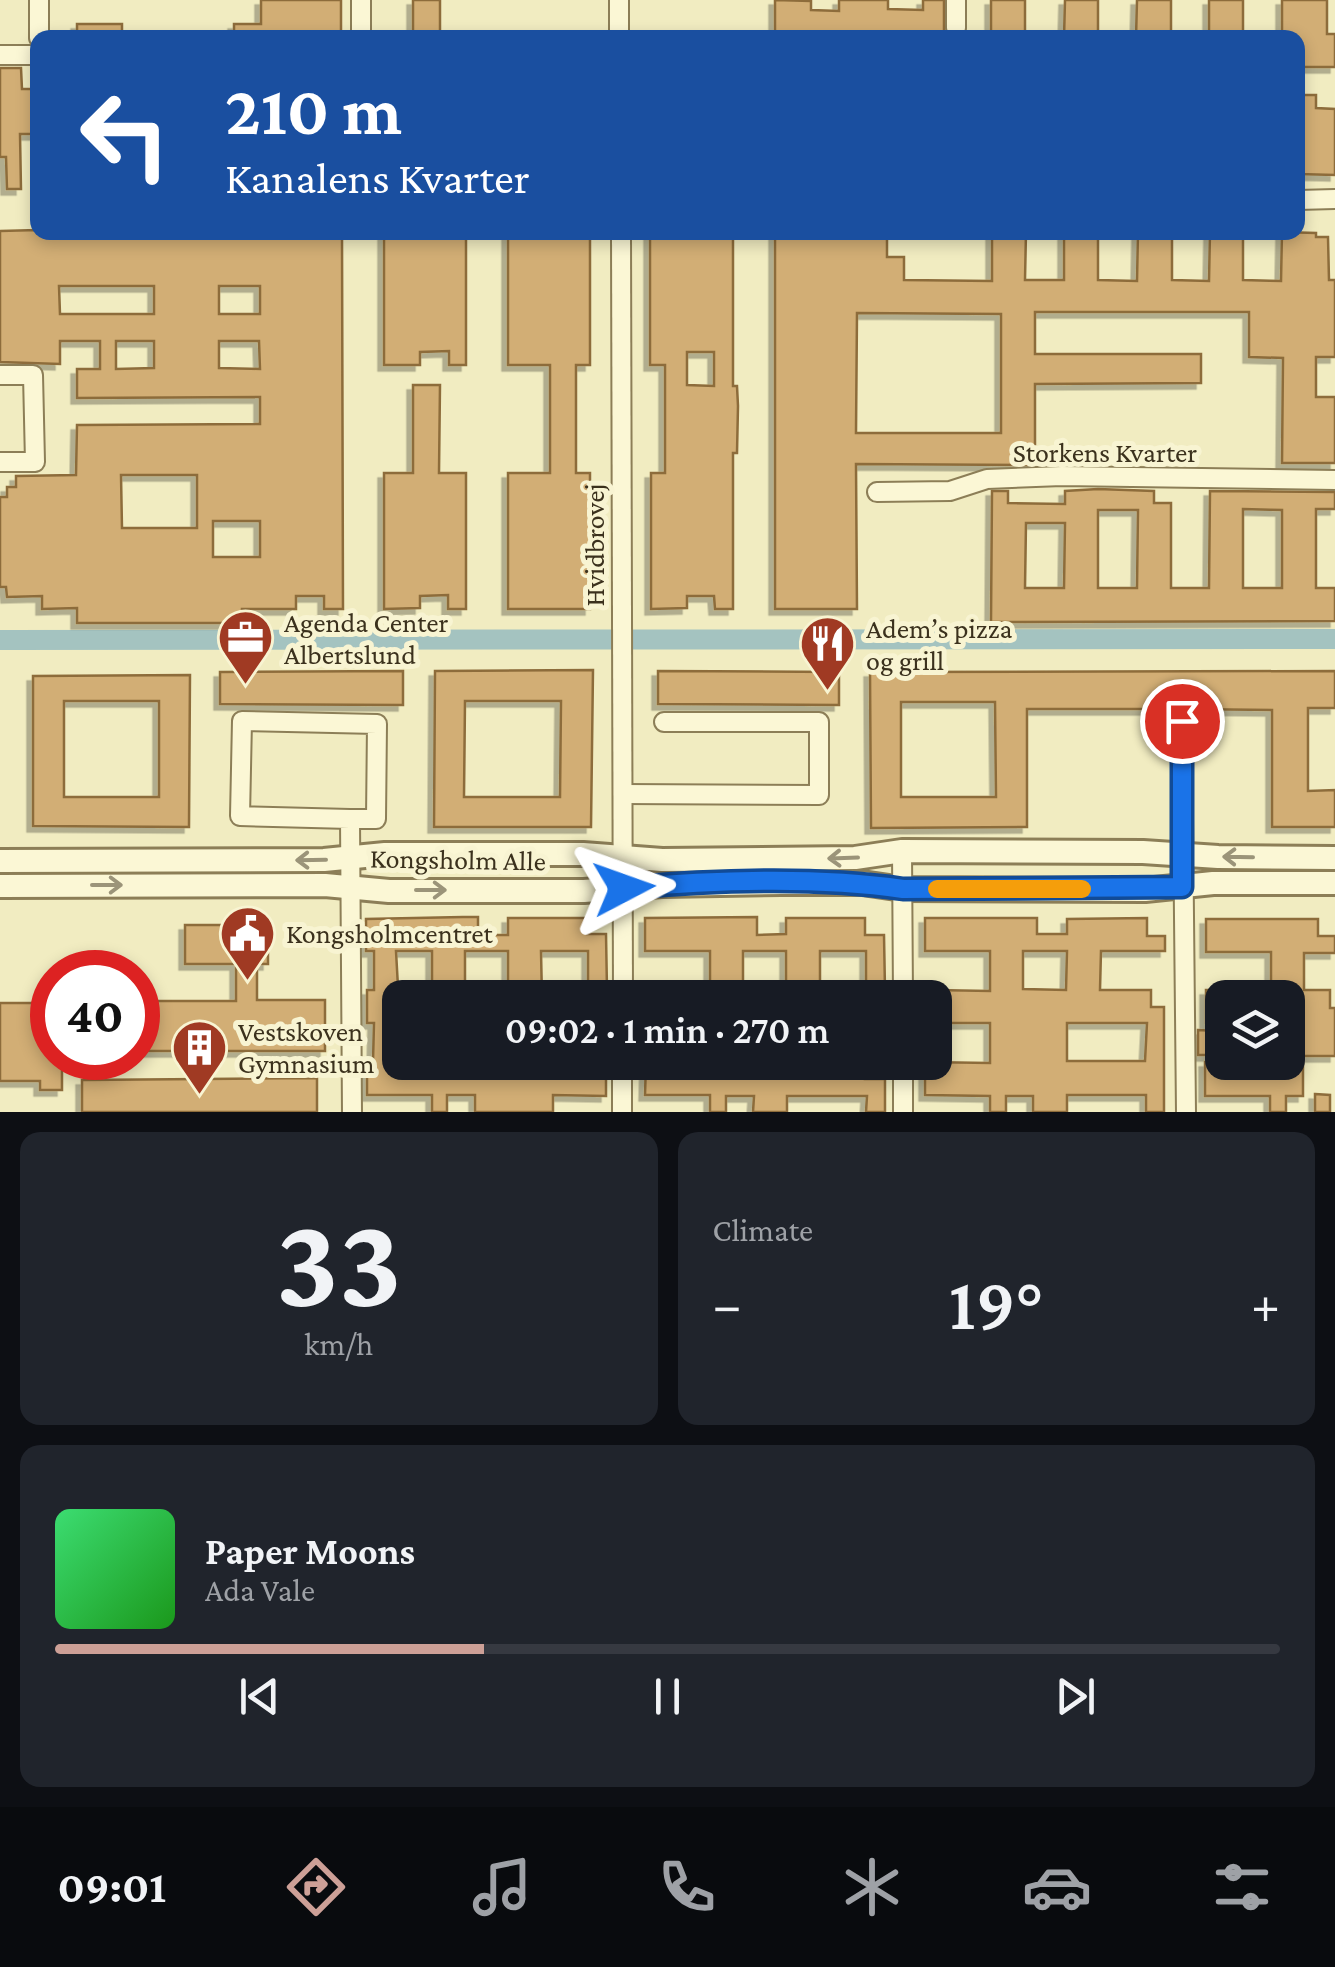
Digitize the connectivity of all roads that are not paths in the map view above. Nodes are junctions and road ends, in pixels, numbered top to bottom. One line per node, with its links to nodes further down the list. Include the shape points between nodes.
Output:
1 (39, 0): 6 (street)
2 (361, 0): 7 (street)
3 (619, 0): 8 (street)
4 (956, 0): 5 (street)
5 (956, 28)
6 (39, 30)
7 (361, 30)
8 (619, 30)
9 (0, 55): 10 (street)
10 (30, 55)
11 (1335, 199): 12 (street)
12 (1305, 200)
13 (620, 240): 20 (street, Hvidbrovej)
14 (0, 374): 15 (street, via 33,374 35,462)
15 (0, 462)
16 (1335, 480): 17 (street, Storkens Kvarter, via 1062,476 987,479 950,491)
17 (877, 492)
18 (1182, 721): 23 (street)
19 (664, 722): 20 (street, via 820,722 819,795)
20 (622, 794): 24 (street, Hvidbrovej)
21 (350, 819): 21 (street, via 376,818 377,724 242,721 240,816); 25 (street)
22 (902, 852): 23 (street, Kongsholm Alle); 24 (street, Kongsholm Alle, one-way to 24, via 854,858); 33 (street)
23 (1182, 854): 26 (street, Kongsholm Alle, one-way to 23); 31 (street)
24 (624, 857): 25 (street, Kongsholm Alle); 32 (street, Hvidbrovej)
25 (351, 858): 27 (street, Kongsholm Alle, one-way to 27); 30 (street)
26 (1335, 858)
27 (0, 860)
28 (1335, 883): 31 (street, Kongsholm Alle)
29 (0, 886): 30 (street, Kongsholm Alle, one-way to 30)
30 (351, 887): 32 (street, Kongsholm Alle, one-way to 32); 38 (street)
31 (1182, 887): 33 (street, Kongsholm Alle); 41 (street)
32 (624, 888): 33 (street, Kongsholm Alle, via 797,882); 34 (street, Hvidbrovej)
33 (903, 889): 35 (street)
34 (622, 980)
35 (903, 980)
36 (622, 1080): 39 (street)
37 (904, 1080): 40 (street)
38 (352, 1112)
39 (622, 1112)
40 (904, 1112)
41 (1186, 1112)

